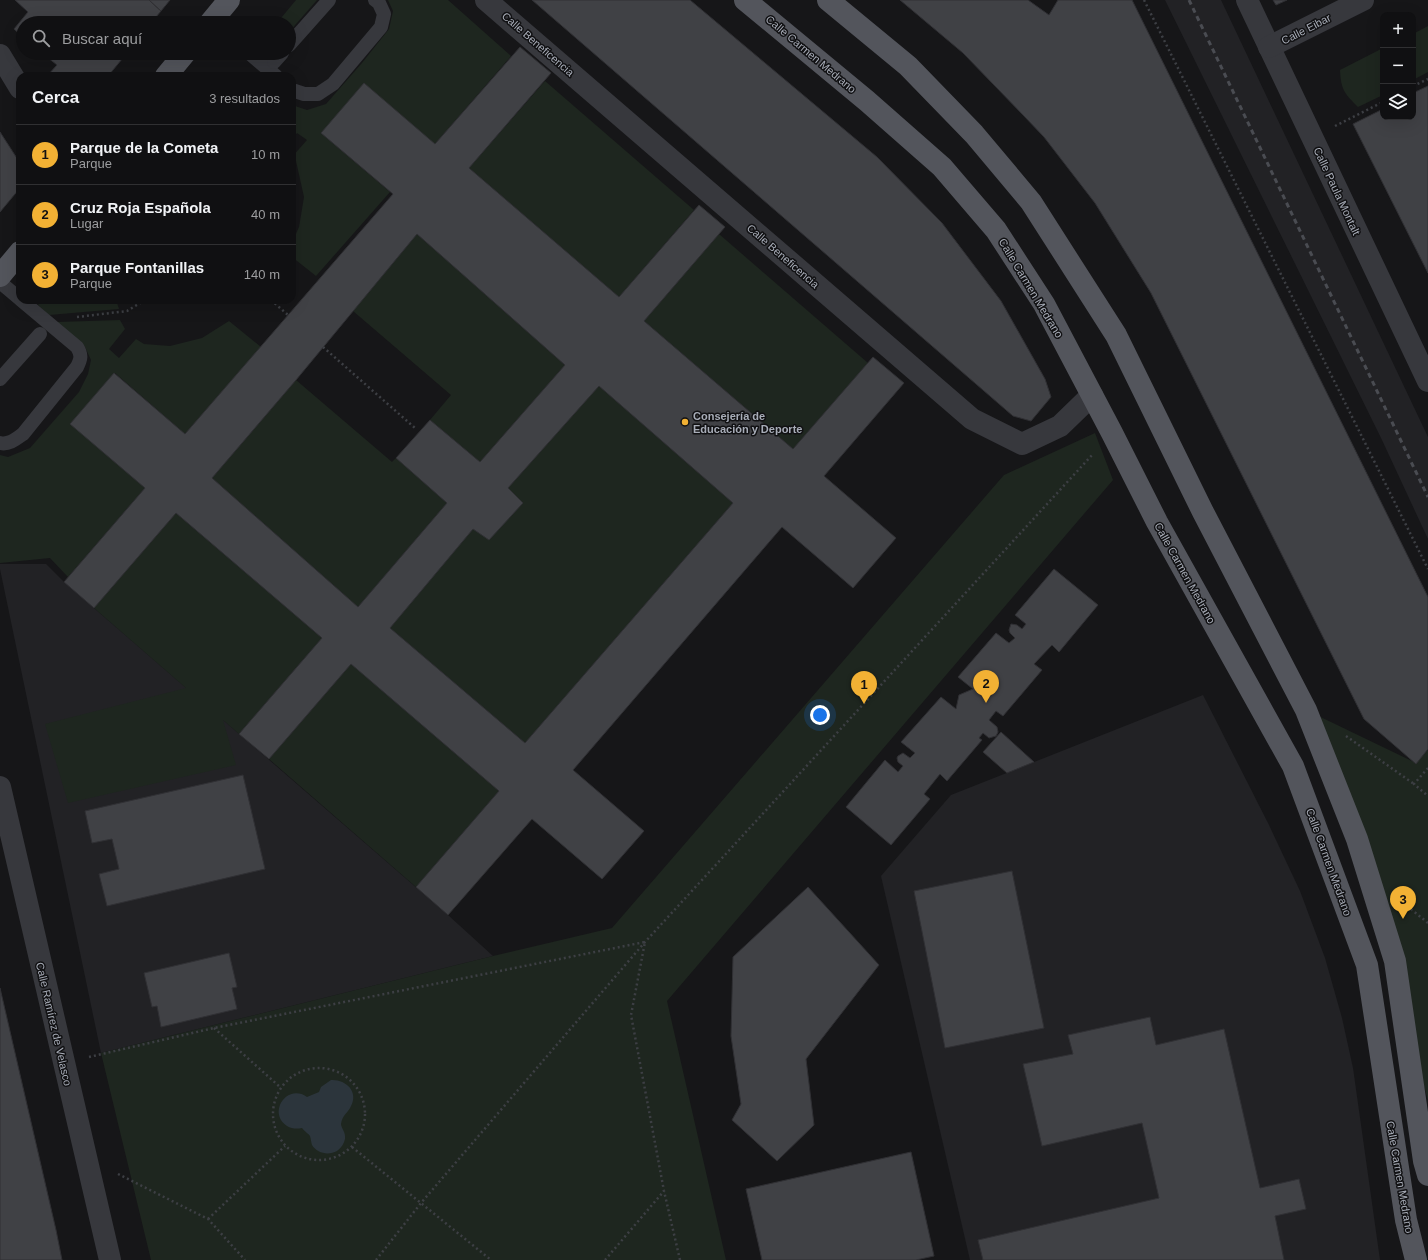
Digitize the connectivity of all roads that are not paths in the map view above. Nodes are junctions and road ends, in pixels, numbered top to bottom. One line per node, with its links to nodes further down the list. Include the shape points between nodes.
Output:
1 (229, 0): 9 (main road)
2 (329, 0): 10 (lane)
3 (375, 0): 18 (lane, via 384,14 381,27 333,84 318,94)
4 (486, 0): 27 (street, Calle Beneficencia, via 972,419 1022,444 1060,426)
5 (746, 0): 27 (main road, Calle Carmen Medrano, via 942,167 996,230 1044,304)
6 (828, 0): 30 (main road, via 908,66 974,134 1031,202 1116,335 1203,512 1306,710 1358,839 1395,962)
7 (1247, 0): 11 (street, Calle Paula Montalt)
8 (1363, 0): 11 (street, Calle Eibar)
9 (217, 16)
10 (296, 37)
11 (1269, 47): 26 (street, Calle Paula Montalt)
12 (0, 55): 17 (street)
13 (179, 60): 15 (main road)
14 (257, 60): 16 (lane)
15 (169, 72)
16 (271, 72)
17 (16, 81)
18 (296, 91)
19 (16, 257): 20 (main road)
20 (0, 276)
21 (0, 282): 22 (lane)
22 (16, 296)
23 (24, 304): 24 (lane)
24 (43, 327): 25 (lane); 28 (lane, via 77,348 81,360 23,434 12,442)
25 (0, 378)
26 (1428, 381)
27 (1092, 395): 32 (main road, Calle Carmen Medrano, via 1157,522 1293,766 1366,965 1406,1220)
28 (0, 443)
29 (0, 787): 31 (street, Calle Ramírez de Velasco)
30 (1428, 1175)
31 (110, 1260)
32 (1416, 1260)

